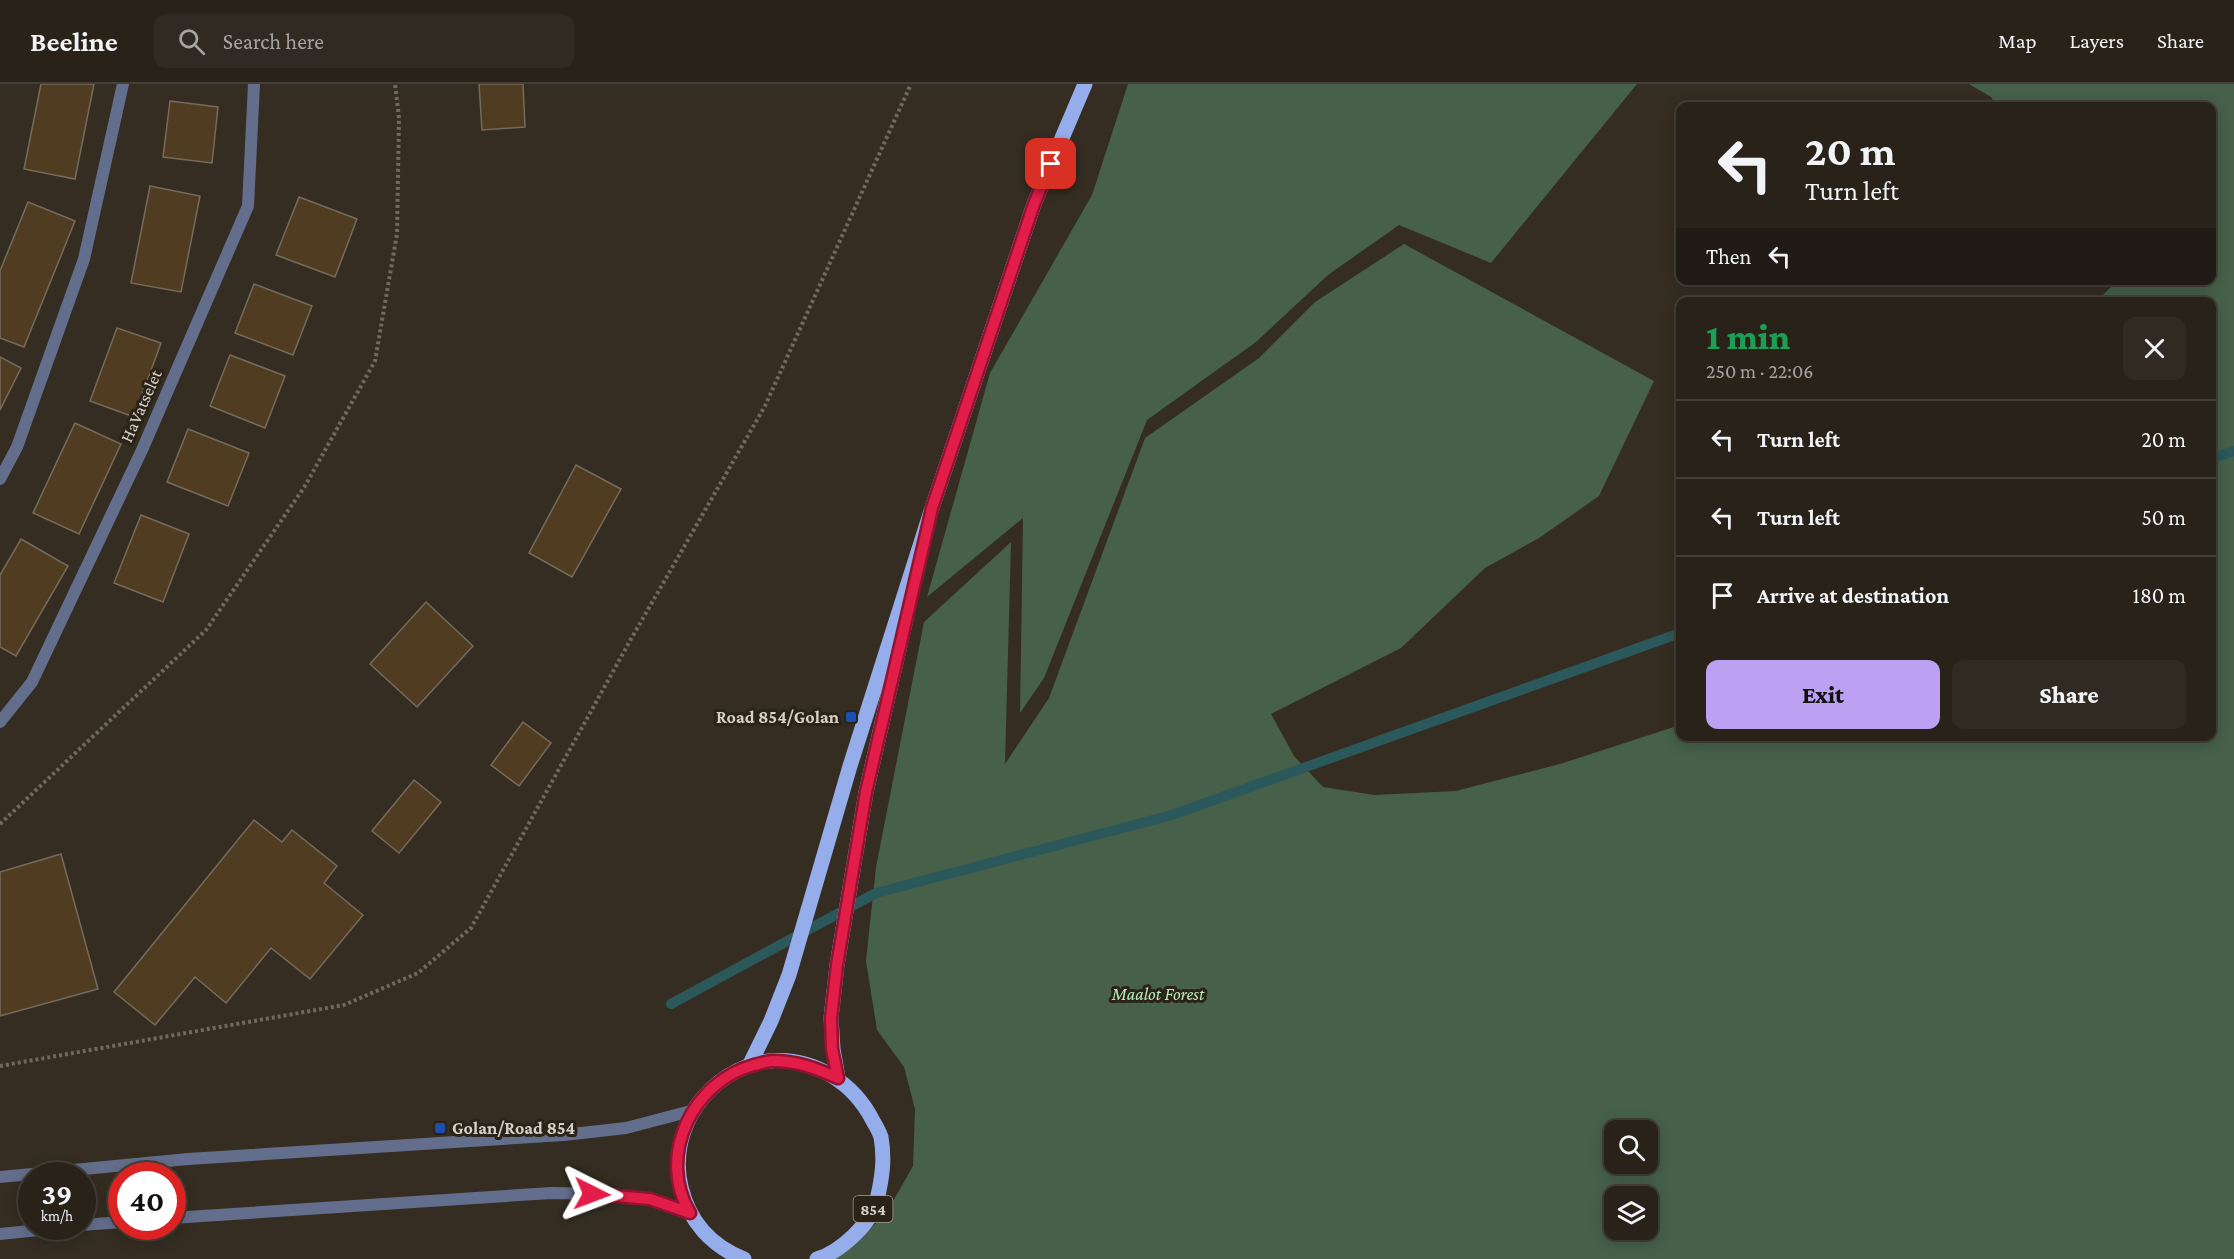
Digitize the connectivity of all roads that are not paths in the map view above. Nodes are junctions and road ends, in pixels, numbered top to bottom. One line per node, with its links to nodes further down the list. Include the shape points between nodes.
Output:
1 (123, 84): 4 (street, via 84,259 17,447)
2 (254, 84): 6 (street, HaVatselet, via 248,206 142,450 32,682)
3 (1084, 84): 5 (main road, via 1034,204)
4 (0, 479)
5 (932, 508): 7 (main road, via 789,975); 8 (main road, via 866,792 837,965 831,1018)
6 (0, 722)
7 (749, 1066): 8 (main road, 854, via 770,1061 806,1064); 9 (main road, 854, via 712,1087)
8 (838, 1078): 17 (main road, 854, via 864,1103 880,1135 884,1171 876,1205 855,1235)
9 (691, 1111): 10 (street, via 626,1128 564,1135 200,1158); 11 (main road, 854, via 680,1141 678,1173)
10 (0, 1177)
11 (690, 1213): 12 (street, via 650,1199 551,1193); 15 (main road, 854)
12 (186, 1217)
13 (18, 1232): 14 (street)
14 (0, 1234)
15 (727, 1256): 16 (main road, 854)
16 (744, 1259)
17 (817, 1259)

